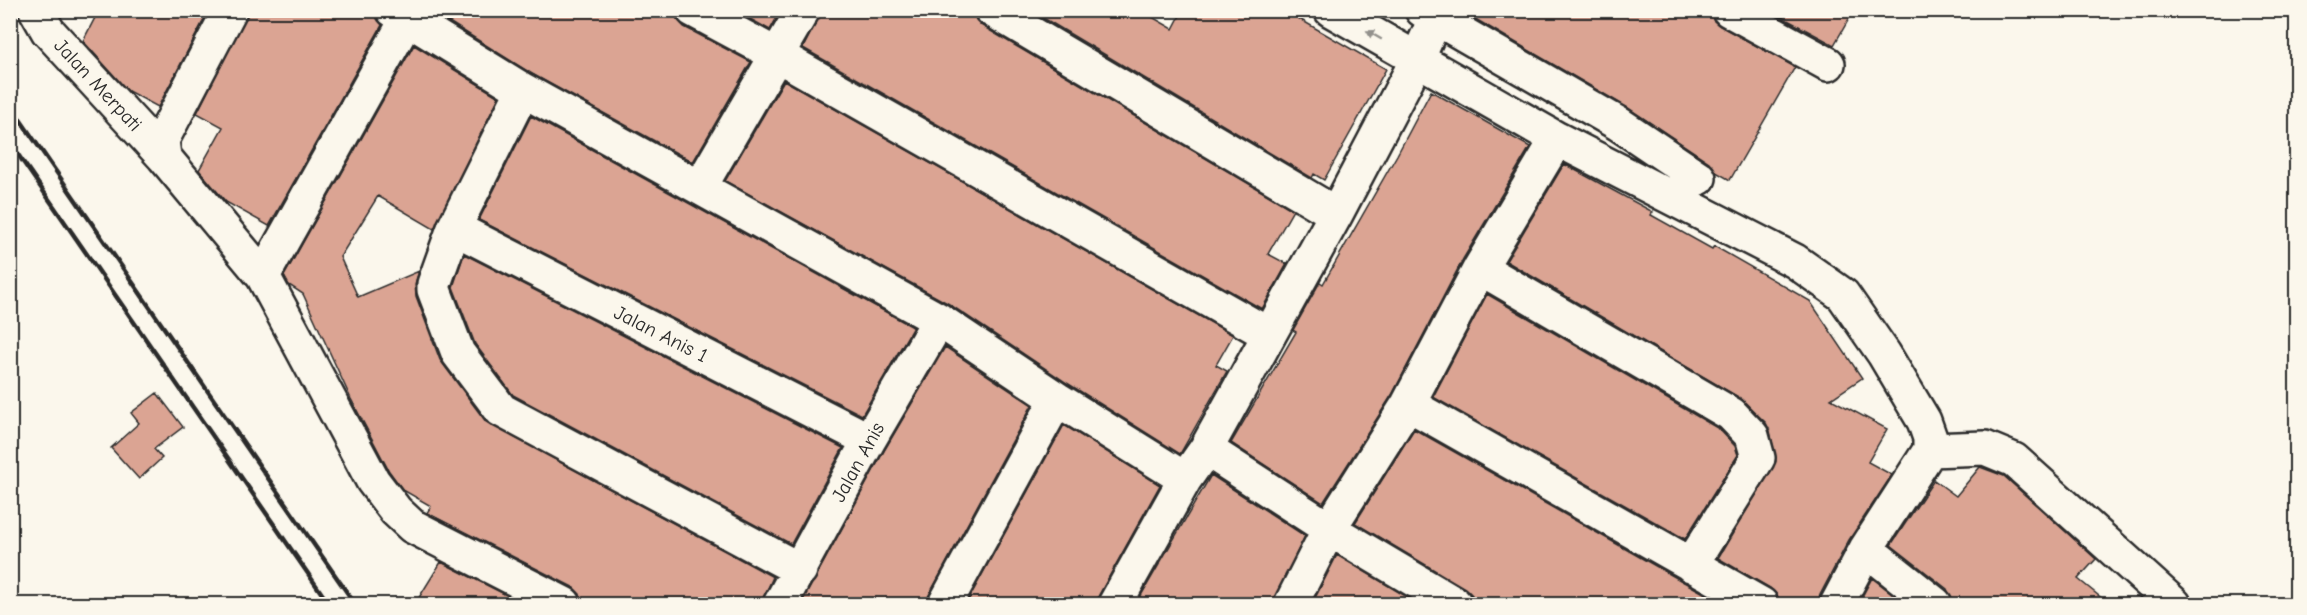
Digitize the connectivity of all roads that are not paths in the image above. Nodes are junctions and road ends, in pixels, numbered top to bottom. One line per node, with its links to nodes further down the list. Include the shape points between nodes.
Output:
1 (230, 10): 15 (street, via 162,140)
2 (693, 10): 10 (street)
3 (803, 10): 10 (street)
4 (992, 10): 18 (street)
5 (1331, 10): 11 (street, one-way to 5)
6 (1729, 10): 12 (street)
7 (1432, 13): 11 (street); 16 (street, via 1619,124)
8 (400, 15): 13 (street); 21 (street)
9 (47, 17): 15 (street, Jalan Merpati)
10 (777, 55): 17 (street); 23 (street)
11 (1417, 60): 14 (street); 18 (street)
12 (1828, 64)
13 (523, 90): 17 (street); 19 (street)
14 (1557, 139): 20 (street); 28 (street, via 1795,261 1843,295 1924,421)
15 (164, 157): 21 (street, Jalan Merpati)
16 (1699, 178)
17 (700, 187): 22 (street)
18 (1336, 214): 23 (street)
19 (454, 228): 26 (street, Jalan Anis 1); 33 (street, via 434,290 458,353 501,410)
20 (1480, 268): 25 (street); 32 (street, via 1742,423 1756,446 1758,458)
21 (262, 276): 34 (street, Jalan Merpati, via 373,481 396,511 412,526)
22 (939, 320): 24 (street); 26 (street, Jalan Anis)
23 (1268, 334): 27 (street)
24 (1057, 399): 29 (street); 36 (street)
25 (1408, 404): 30 (street); 32 (street)
26 (868, 440): 33 (street, Jalan Anis)
27 (1206, 449): 29 (street); 30 (street)
28 (1930, 450): 31 (street); 43 (street, via 1985,448 2014,460)
29 (1185, 479): 37 (street)
30 (1329, 529): 38 (street); 39 (street)
31 (1866, 549): 41 (street); 42 (street)
32 (1691, 565): 40 (street)
33 (800, 570): 35 (street, Jalan Anis)
34 (564, 604)
35 (780, 604)
36 (945, 604)
37 (1115, 604)
38 (1292, 604)
39 (1453, 604)
40 (1761, 604)
41 (1837, 604)
42 (1935, 604)
43 (2174, 604)

